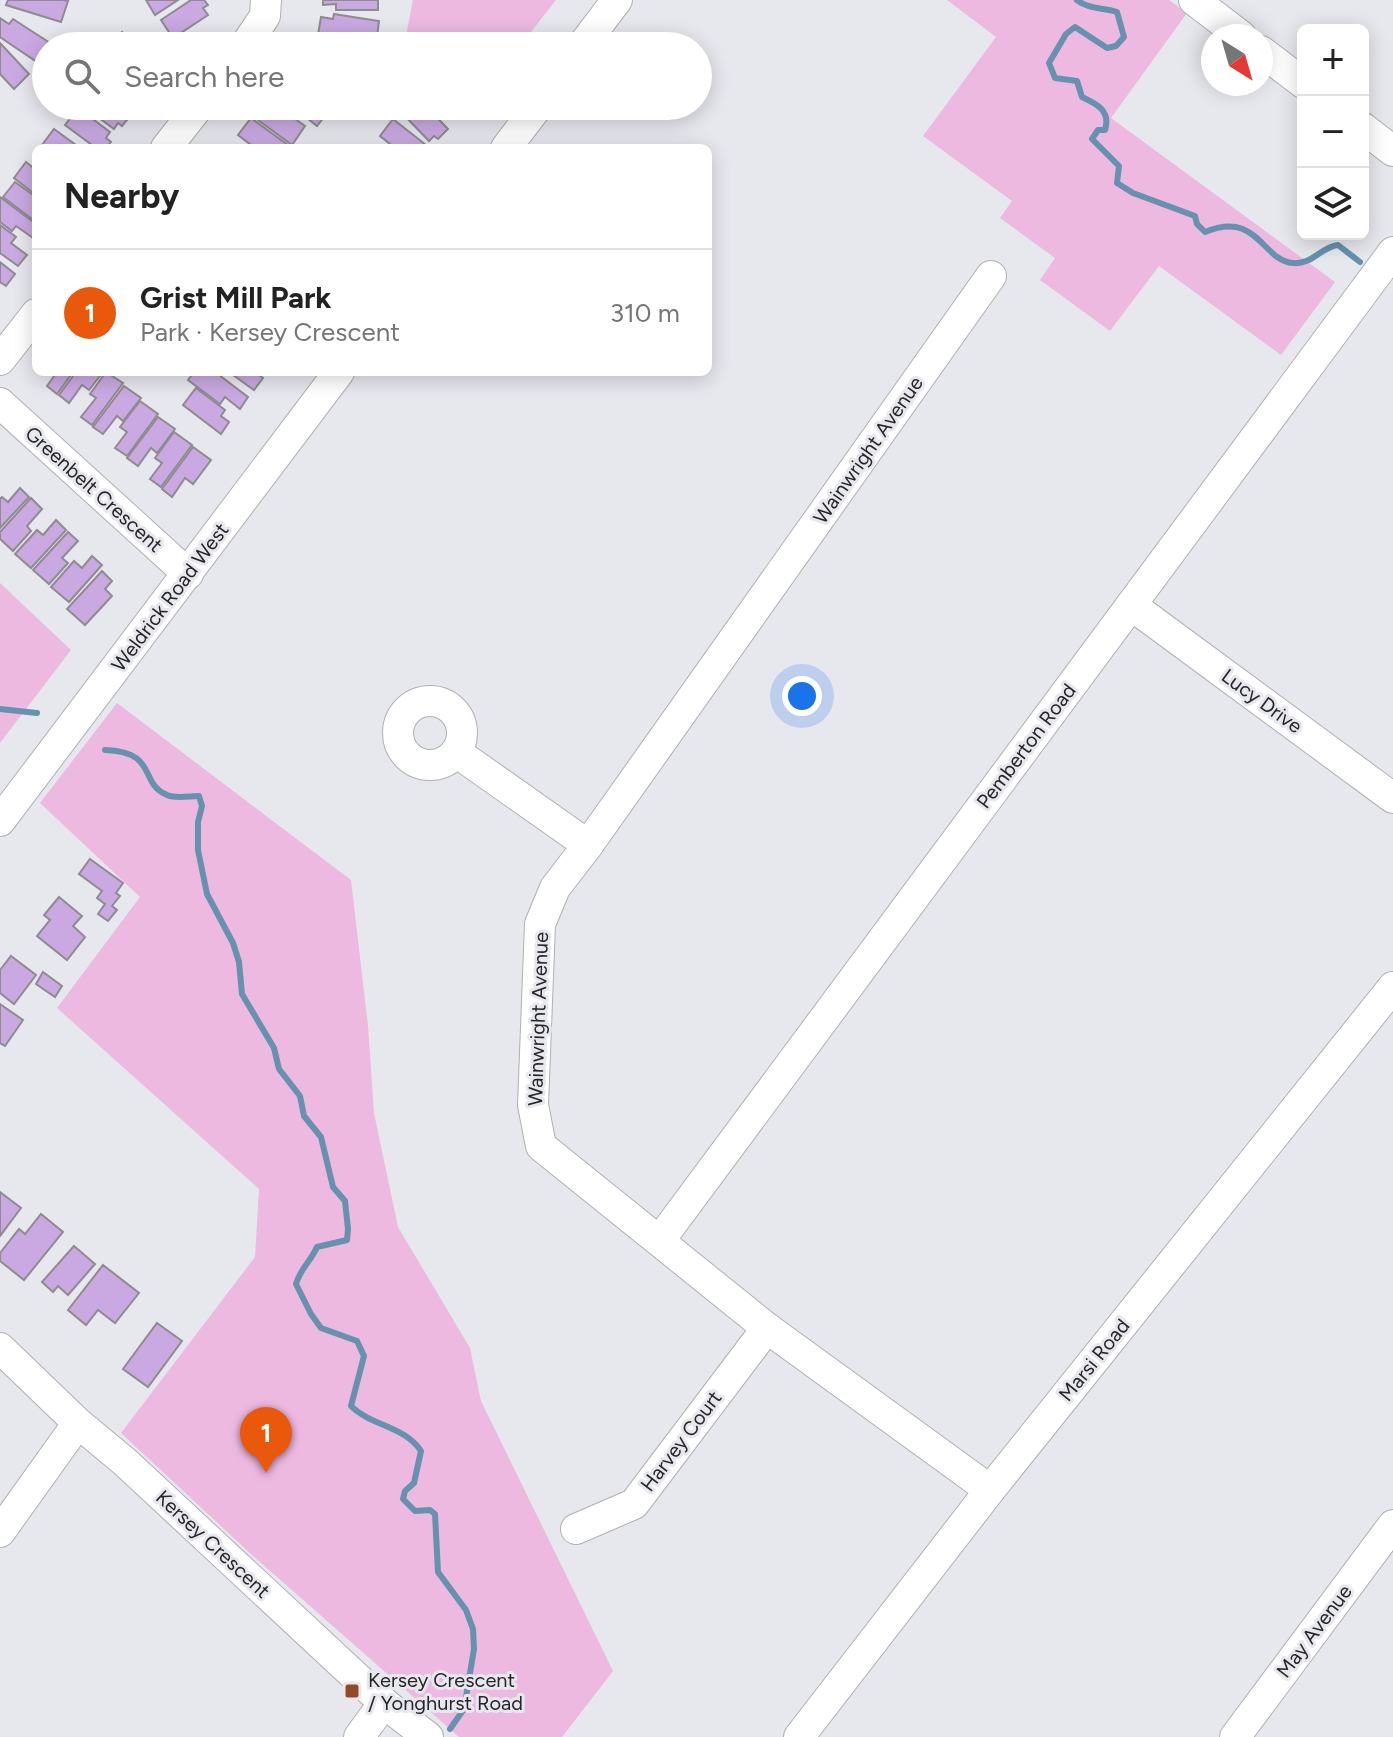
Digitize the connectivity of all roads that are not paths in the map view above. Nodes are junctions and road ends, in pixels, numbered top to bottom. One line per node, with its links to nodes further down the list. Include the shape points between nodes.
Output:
1 (266, 0): 5 (street, via 265,16)
2 (617, 0): 6 (street)
3 (1194, 0): 4 (street)
4 (1225, 24)
5 (254, 32)
6 (593, 32)
7 (1273, 60): 8 (street)
8 (1297, 78)
9 (188, 120): 12 (street)
10 (527, 120): 13 (street)
11 (1369, 133): 14 (street)
12 (169, 144)
13 (509, 144)
14 (1393, 151)
15 (1393, 252): 22 (street, Pemberton Road)
16 (991, 276): 26 (street, Wainwright Avenue)
17 (32, 319): 18 (street)
18 (0, 360)
19 (336, 376): 21 (street, Weldrick Road West)
20 (0, 403): 21 (street, Greenbelt Crescent)
21 (188, 574): 25 (street, Weldrick Road West)
22 (1131, 605): 24 (street, Lucy Drive); 28 (street, Pemberton Road)
23 (456, 752): 26 (street)
24 (1393, 798)
25 (0, 821)
26 (588, 845): 28 (street, Wainwright Avenue, via 555,888 540,924 533,1105 541,1146)
27 (1393, 987): 32 (street, Marsi Road)
28 (660, 1240): 29 (street, Wainwright Avenue)
29 (767, 1328): 32 (street, Wainwright Avenue); 34 (street, Harvey Court, via 634,1504)
30 (0, 1348): 31 (street, Kersey Crescent)
31 (78, 1423): 35 (street); 36 (street, Kersey Crescent)
32 (990, 1490): 39 (street, Marsi Road)
33 (1393, 1525): 40 (street, May Avenue)
34 (576, 1529)
35 (0, 1532)
36 (384, 1703): 37 (street); 38 (street, Kersey Crescent)
37 (359, 1737)
38 (428, 1737)
39 (799, 1737)
40 (1235, 1737)

